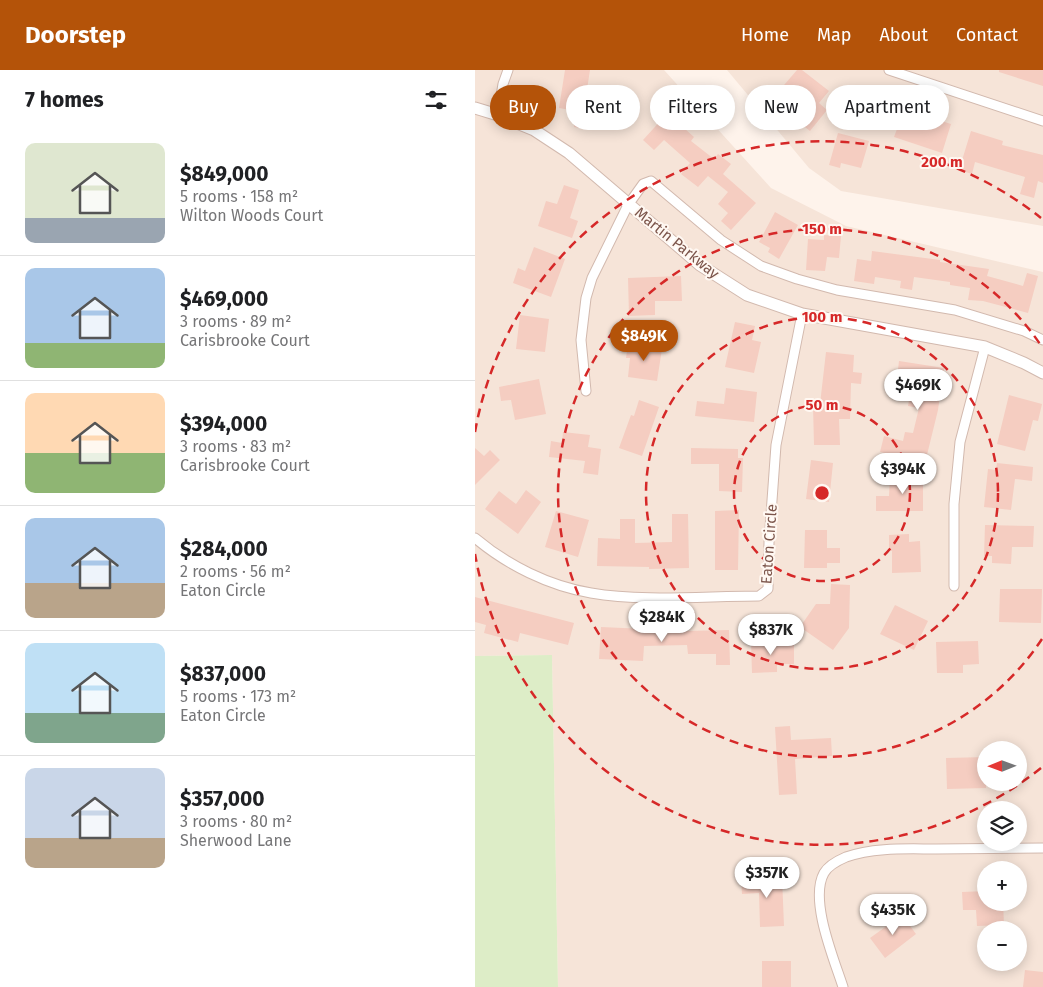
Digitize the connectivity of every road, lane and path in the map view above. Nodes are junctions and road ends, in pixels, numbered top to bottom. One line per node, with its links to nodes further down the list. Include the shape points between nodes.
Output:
1 (508, 70): 3 (street)
2 (889, 70): 6 (street)
3 (503, 85)
4 (475, 108): 5 (street, Martin Parkway)
5 (490, 113)
6 (1043, 121)
7 (533, 130): 8 (street, Martin Parkway, via 569,153)
8 (628, 205): 9 (street, Martin Parkway, via 700,265 747,295); 10 (street, via 643,184 651,182 721,240 761,266 797,280 837,290 955,310 1023,330); 13 (street, via 592,278 586,298 581,340)
9 (802, 314): 11 (street, Martin Parkway); 14 (street, Eaton Circle, via 776,445 768,589 759,596 632,597 590,593 521,569)
10 (1043, 340)
11 (985, 348): 12 (street, Martin Parkway); 15 (street, via 960,442 954,504)
12 (1043, 373)
13 (586, 391)
14 (475, 538)
15 (954, 586)
16 (1043, 848): 17 (street, via 893,849 845,857 833,864 825,873 820,905)
17 (843, 987)

